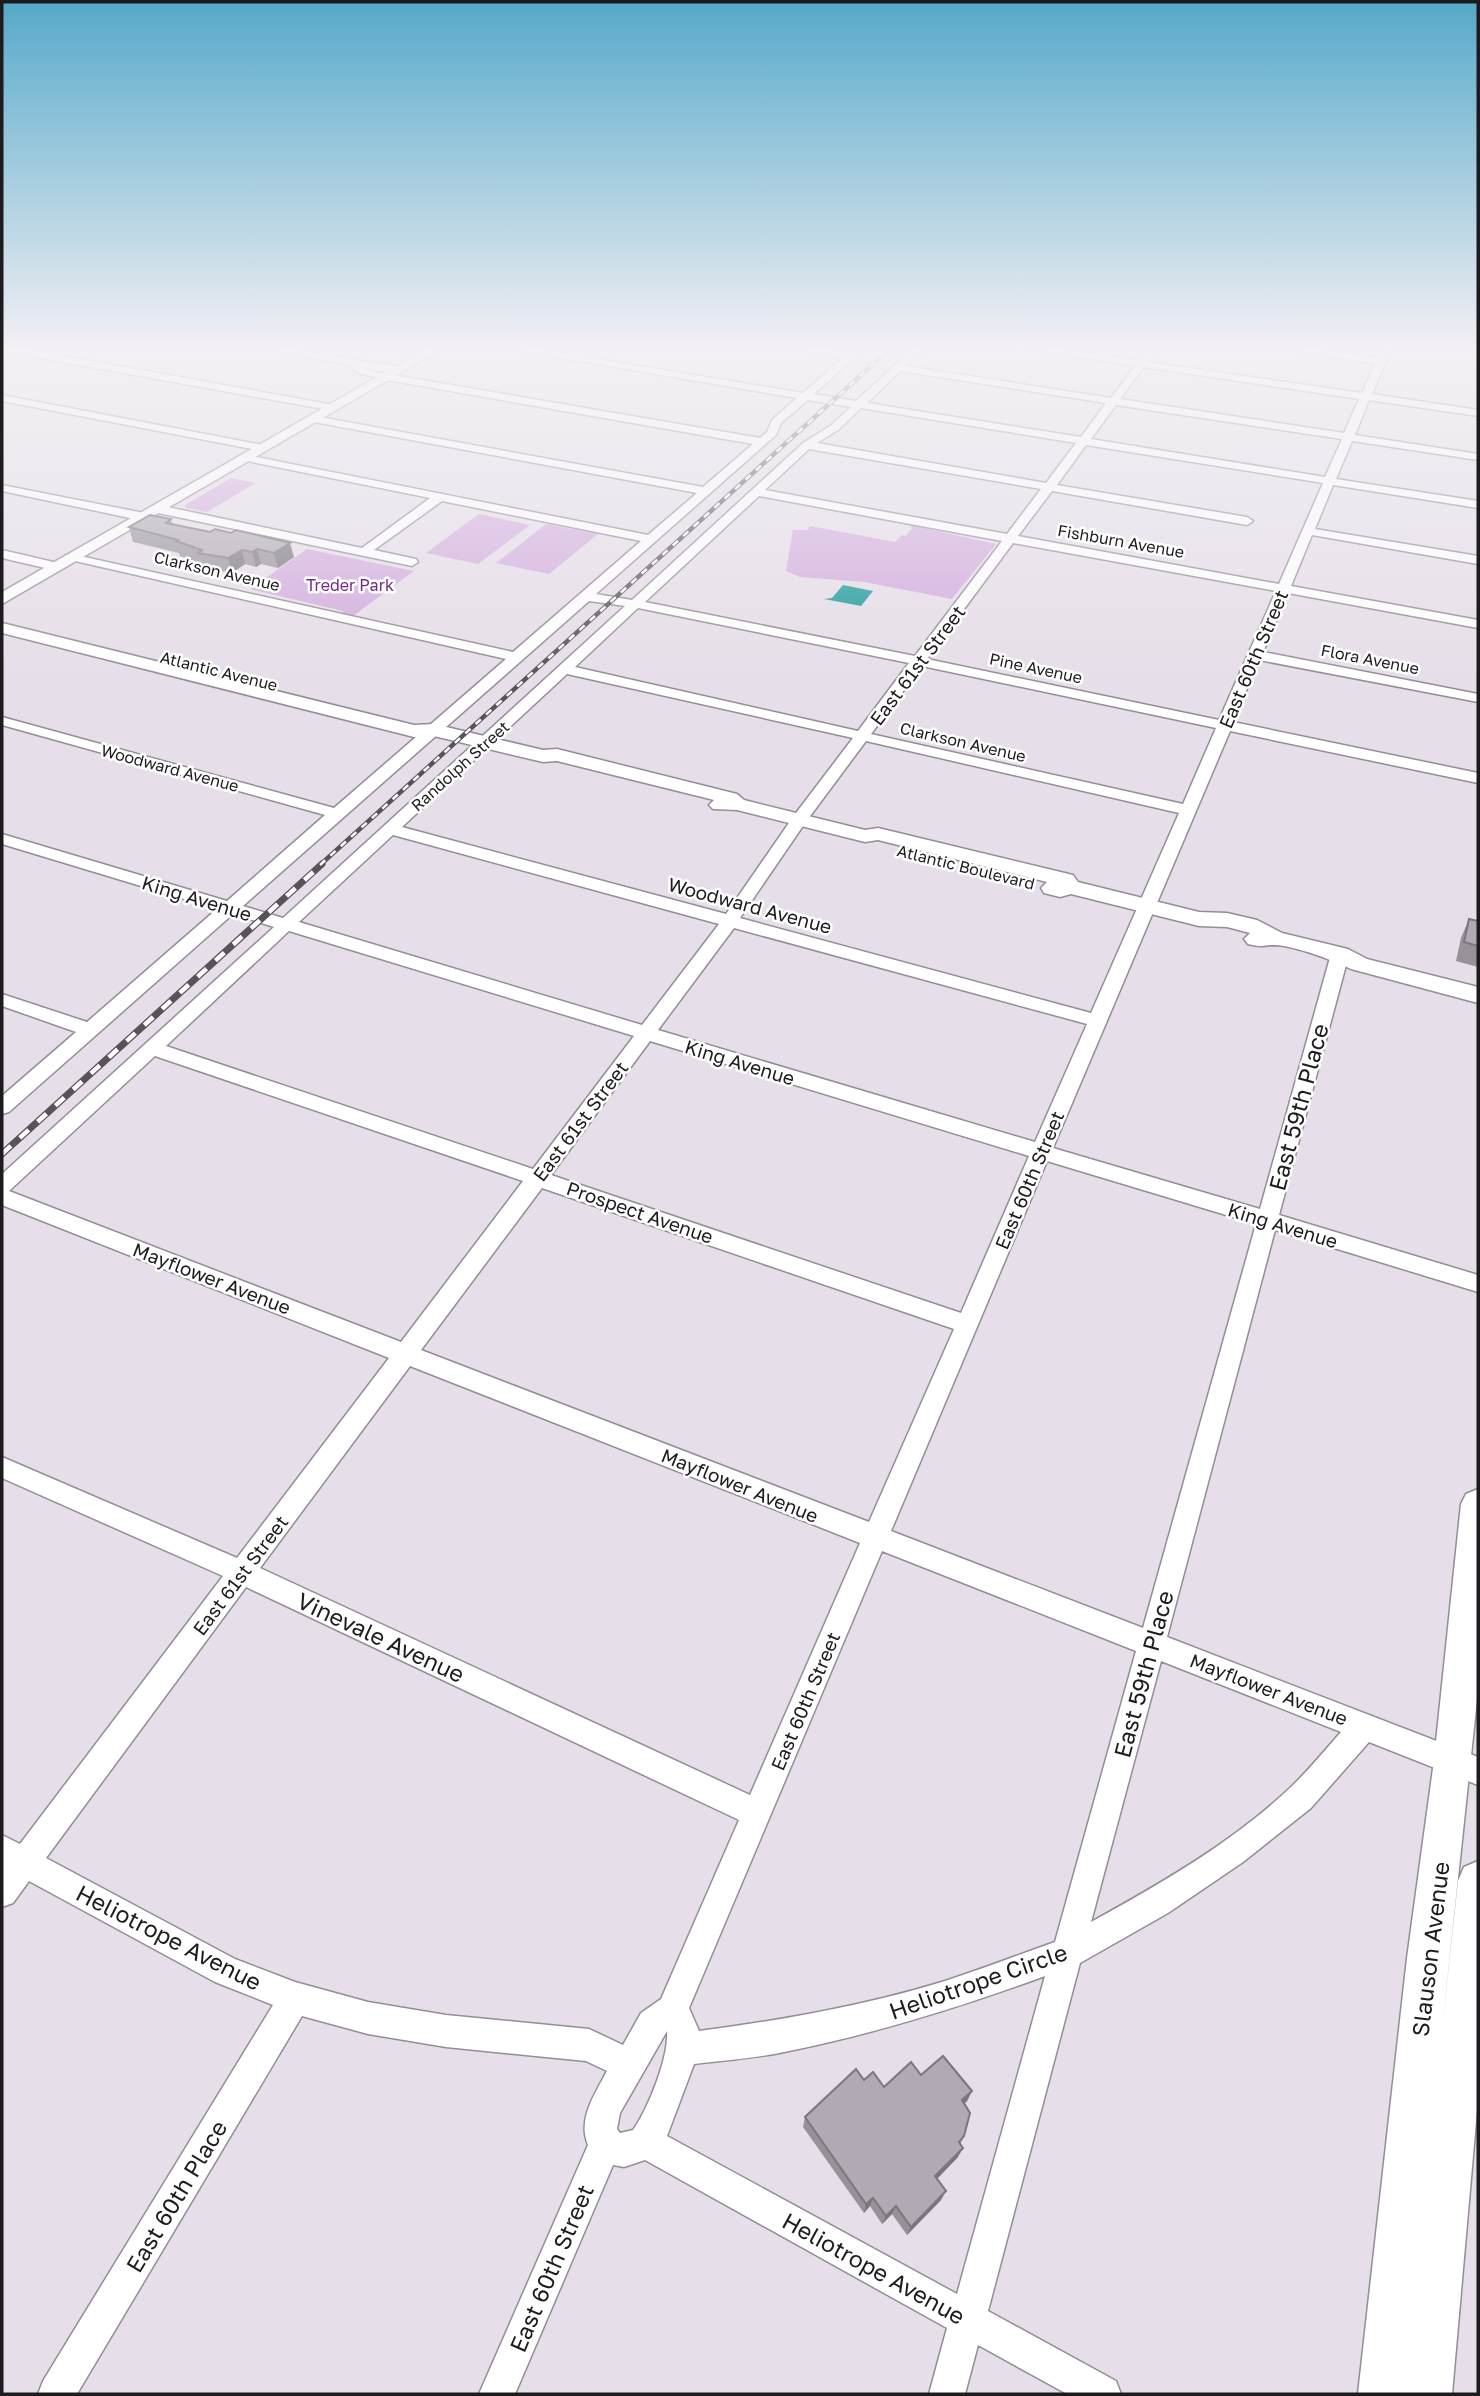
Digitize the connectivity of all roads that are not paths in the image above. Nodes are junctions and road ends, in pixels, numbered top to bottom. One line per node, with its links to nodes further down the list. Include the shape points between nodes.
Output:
1 (245, 459): 17 (main road)
2 (250, 459): 15 (street)
3 (530, 459): 13 (street)
4 (742, 459): 13 (street)
5 (792, 459): 14 (street, Randolph Street)
6 (887, 459): 11 (street)
7 (1070, 459): 11 (street, East 61st Street)
8 (1194, 459): 10 (street)
9 (1340, 459): 10 (street, East 60th Street)
10 (1330, 481): 16 (street); 19 (street, East 60th Street)
11 (1049, 487): 18 (street); 21 (street, East 61st Street)
12 (2, 488): 17 (street)
13 (705, 491): 20 (street)
14 (757, 492): 21 (street, Fishburn Avenue); 31 (street, Randolph Street)
15 (440, 498): 20 (street); 22 (street)
16 (1478, 505)
17 (151, 513): 22 (street); 24 (main road)
18 (1247, 521)
19 (1308, 531): 25 (street); 28 (street, East 60th Street)
20 (650, 538): 29 (street)
21 (1012, 539): 28 (street, Fishburn Avenue); 37 (street, East 61st Street)
22 (363, 552): 26 (street)
23 (2, 554): 27 (street)
24 (75, 557): 27 (main road); 36 (street, Clarkson Avenue)
25 (1478, 560)
26 (412, 562)
27 (58, 567): 30 (main road)
28 (1283, 588): 33 (street, Fishburn Avenue); 35 (street, East 60th Street)
29 (585, 596): 31 (street, Pine Avenue); 36 (street)
30 (2, 599)
31 (635, 603): 37 (street, Pine Avenue); 38 (street, Randolph Street)
32 (2, 616): 42 (main road, Atlantic Avenue, via 424,721)
33 (1478, 624)
34 (2, 628): 42 (main road, Atlantic Avenue, via 362,719 414,731)
35 (1255, 655): 39 (street, Flora Avenue); 41 (street, East 60th Street)
36 (516, 657): 42 (street)
37 (918, 661): 41 (street, Pine Avenue); 43 (street, East 61st Street)
38 (566, 669): 43 (street, Clarkson Avenue); 44 (street, Randolph Street)
39 (1478, 698)
40 (2, 722): 47 (street, Woodward Avenue)
41 (1225, 725): 45 (street, Pine Avenue); 46 (street, East 60th Street)
42 (434, 730): 44 (main road, Atlantic Avenue); 47 (street)
43 (863, 737): 46 (street, Clarkson Avenue); 48 (street, East 61st Street)
44 (482, 742): 48 (main road, Atlantic Boulevard, via 723,806 737,804); 49 (street, Randolph Street)
45 (1478, 778)
46 (1188, 810): 51 (street, East 60th Street)
47 (338, 814): 52 (street)
48 (799, 820): 51 (main road, Atlantic Boulevard, via 865,836 874,844 1060,890 1070,887); 53 (street, East 61st Street)
49 (391, 829): 53 (street, Woodward Avenue); 54 (street, Randolph Street)
50 (2, 839): 52 (street, King Avenue)
51 (1147, 906): 55 (main road, Atlantic Boulevard, via 1199,919 1207,927); 59 (street, East 60th Street)
52 (231, 908): 54 (street, King Avenue); 60 (street)
53 (730, 921): 59 (street, Woodward Avenue); 61 (street, East 61st Street)
54 (286, 925): 61 (street, King Avenue); 62 (street, Randolph Street)
55 (1340, 954): 56 (main road, Atlantic Boulevard, via 1363,953); 57 (main road, Atlantic Boulevard, via 1359,964); 68 (street, East 59th Place)
56 (1478, 981)
57 (1478, 995)
58 (2, 1000): 60 (street)
59 (1098, 1021): 64 (street, East 60th Street)
60 (91, 1030): 63 (street)
61 (646, 1033): 64 (street, King Avenue); 65 (street, East 61st Street)
62 (153, 1048): 65 (street, Prospect Avenue); 66 (street, Randolph Street)
63 (2, 1107)
64 (1041, 1153): 68 (street, King Avenue); 70 (street, East 60th Street)
65 (538, 1177): 70 (street, Prospect Avenue); 71 (street, East 61st Street)
66 (2, 1186)
67 (2, 1197): 71 (street, Mayflower Avenue)
68 (1267, 1220): 69 (street, King Avenue); 76 (street, East 59th Place)
69 (1478, 1283)
70 (967, 1325): 74 (street, East 60th Street)
71 (406, 1353): 74 (street, Mayflower Avenue); 75 (street, East 61st Street)
72 (2, 1467): 75 (street, Vinevale Avenue)
73 (1478, 1504): 78 (main road, Slauson Avenue)
74 (875, 1539): 76 (street, Mayflower Avenue); 79 (street, East 60th Street)
75 (242, 1572): 79 (street, Vinevale Avenue); 80 (street, East 61st Street)
76 (1151, 1644): 77 (street, Mayflower Avenue); 83 (street, East 59th Place)
77 (1366, 1726): 78 (street, Mayflower Avenue); 83 (street, Heliotrope Circle, via 1301,1798 1233,1852)
78 (1466, 1766): 95 (main road, Slauson Avenue, via 1426,1972)
79 (757, 1814): 85 (street, East 60th Street)
80 (13, 1856): 82 (street, East 61st Street); 84 (street, Heliotrope Avenue, via 226,1971)
81 (1478, 1881): 96 (main road, Slauson Avenue)
82 (2, 1892)
83 (1067, 1954): 86 (street, Heliotrope Circle, via 944,1997 863,2019 786,2036); 90 (street, East 59th Place)
84 (295, 1998): 87 (street, Heliotrope Avenue, via 368,2018 446,2031 589,2045); 91 (street, East 60th Place)
85 (671, 2013): 86 (street, via 685,2034); 87 (street, East 60th Street, via 656,2017)
86 (683, 2049): 89 (street)
87 (629, 2065): 88 (street, East 60th Street, via 603,2115 601,2136)
88 (606, 2143): 89 (street, via 628,2152); 92 (street, East 60th Street)
89 (645, 2143): 90 (street, Heliotrope Avenue)
90 (967, 2319): 93 (street, East 59th Place); 94 (street, Heliotrope Avenue)
91 (56, 2394)
92 (497, 2394)
93 (947, 2394)
94 (1103, 2394)
95 (1382, 2394)
96 (1427, 2394)

